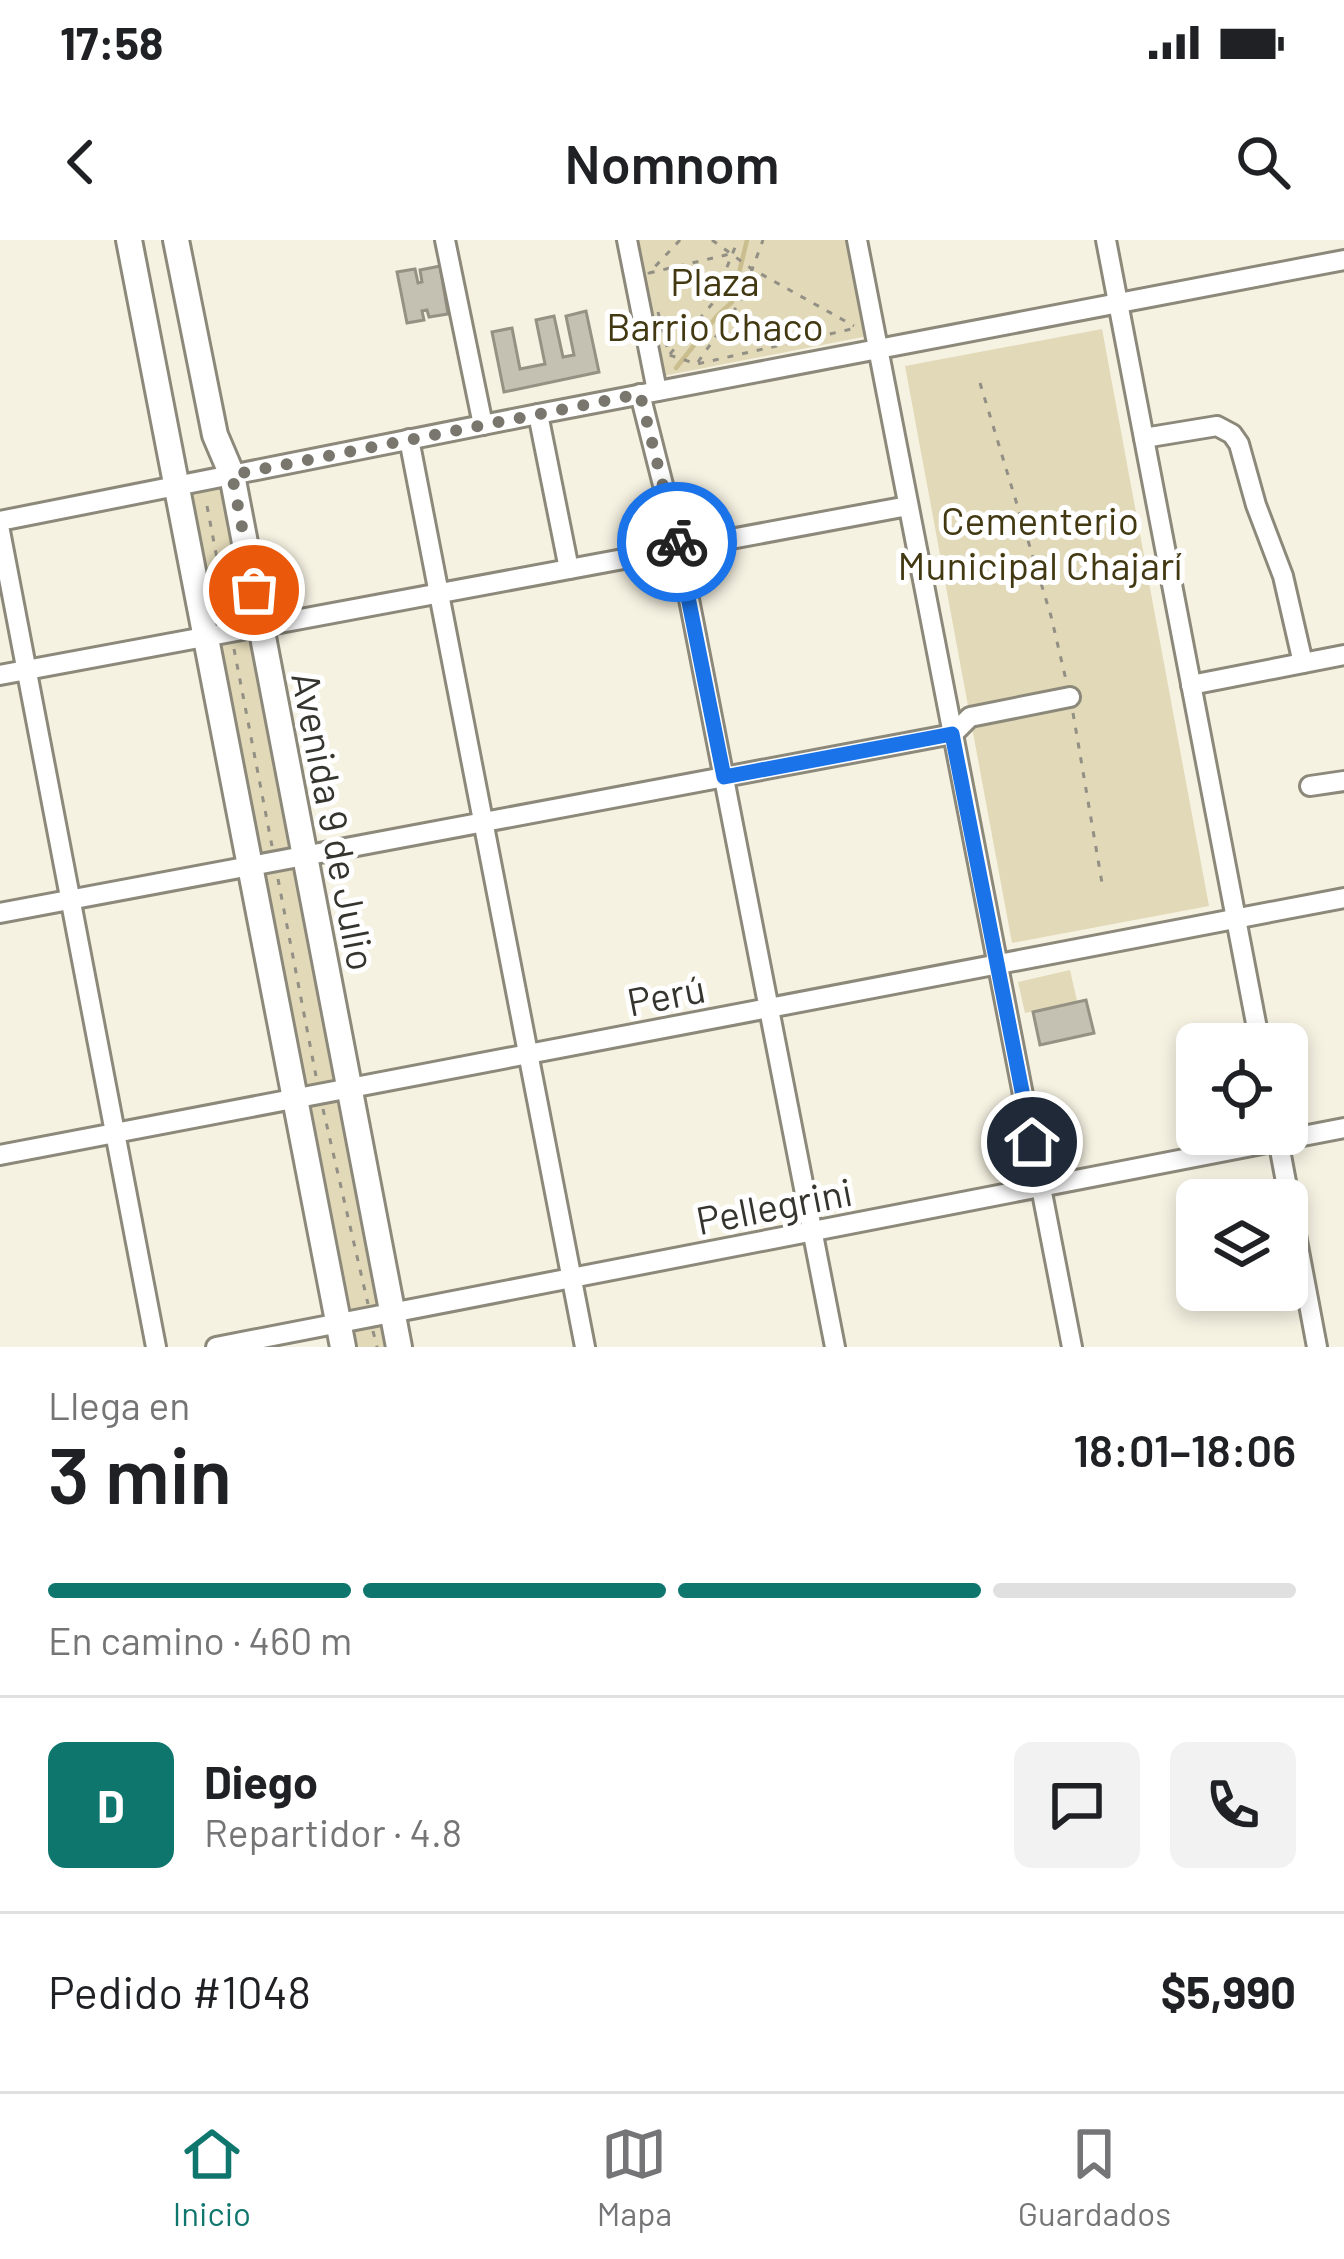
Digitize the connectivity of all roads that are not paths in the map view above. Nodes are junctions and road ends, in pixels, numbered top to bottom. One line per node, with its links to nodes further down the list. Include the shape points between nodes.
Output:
1 (129, 240): 16 (main road)
2 (176, 240): 15 (main road, Avenida 9 de Julio, via 215,435)
3 (445, 240): 12 (street)
4 (627, 240): 10 (street)
5 (857, 240): 9 (street)
6 (1106, 240): 8 (street)
7 (1344, 260): 8 (street)
8 (1117, 305): 9 (street); 13 (street)
9 (878, 348): 10 (street); 17 (street)
10 (649, 392): 11 (street); 20 (street)
11 (538, 414): 12 (street); 21 (street)
12 (483, 424): 14 (street)
13 (1144, 437): 26 (street, via 1217,427 1232,434 1283,576); 29 (street)
14 (409, 440): 15 (street); 22 (street)
15 (232, 475): 16 (street); 23 (main road, Avenida 9 de Julio)
16 (177, 486): 18 (street); 24 (main road)
17 (908, 506): 20 (street); 31 (street)
18 (0, 521)
19 (0, 531): 27 (street)
20 (679, 548): 21 (street); 32 (street)
21 (569, 568): 22 (street)
22 (438, 593): 23 (street); 35 (street)
23 (261, 626): 24 (street); 36 (main road, Avenida 9 de Julio)
24 (218, 634): 27 (street); 37 (main road)
25 (1344, 655): 26 (street)
26 (1303, 663): 29 (street)
27 (26, 670): 28 (street); 39 (street)
28 (0, 675)
29 (1191, 685): 41 (street)
30 (1070, 697): 31 (street, via 970,717)
31 (952, 734): 32 (street); 42 (street)
32 (724, 777): 35 (street); 43 (street)
33 (1344, 781): 34 (street)
34 (1310, 786)
35 (483, 822): 36 (street); 45 (street)
36 (305, 856): 37 (street); 46 (main road, Avenida 9 de Julio)
37 (263, 864): 39 (street); 47 (main road)
38 (1344, 898): 41 (street, Perú)
39 (70, 900): 40 (street); 49 (street)
40 (0, 913)
41 (1236, 918): 42 (street, Perú); 44 (street)
42 (997, 964): 43 (street, Perú); 54 (street)
43 (769, 1008): 45 (street, Perú); 55 (street)
44 (1256, 1023)
45 (528, 1054): 46 (street, Perú); 56 (street)
46 (350, 1088): 47 (street, Perú); 57 (main road, Avenida 9 de Julio)
47 (308, 1096): 49 (street, Perú); 58 (main road)
48 (1344, 1128): 50 (street, Pellegrini)
49 (116, 1133): 51 (street, Perú); 59 (street)
50 (1308, 1133)
51 (0, 1155)
52 (1195, 1155): 54 (street, Pellegrini)
53 (1280, 1155): 65 (street)
54 (1041, 1187): 55 (street, Pellegrini); 64 (street)
55 (813, 1231): 56 (street, Pellegrini); 63 (street)
56 (572, 1278): 57 (street, Pellegrini); 62 (street)
57 (382, 1315): 58 (street, Pellegrini); 61 (main road, Avenida 9 de Julio)
58 (340, 1335): 60 (street, Pellegrini)
59 (157, 1347)
60 (216, 1347)
61 (399, 1347)
62 (585, 1347)
63 (836, 1347)
64 (1072, 1347)
65 (1317, 1347)

